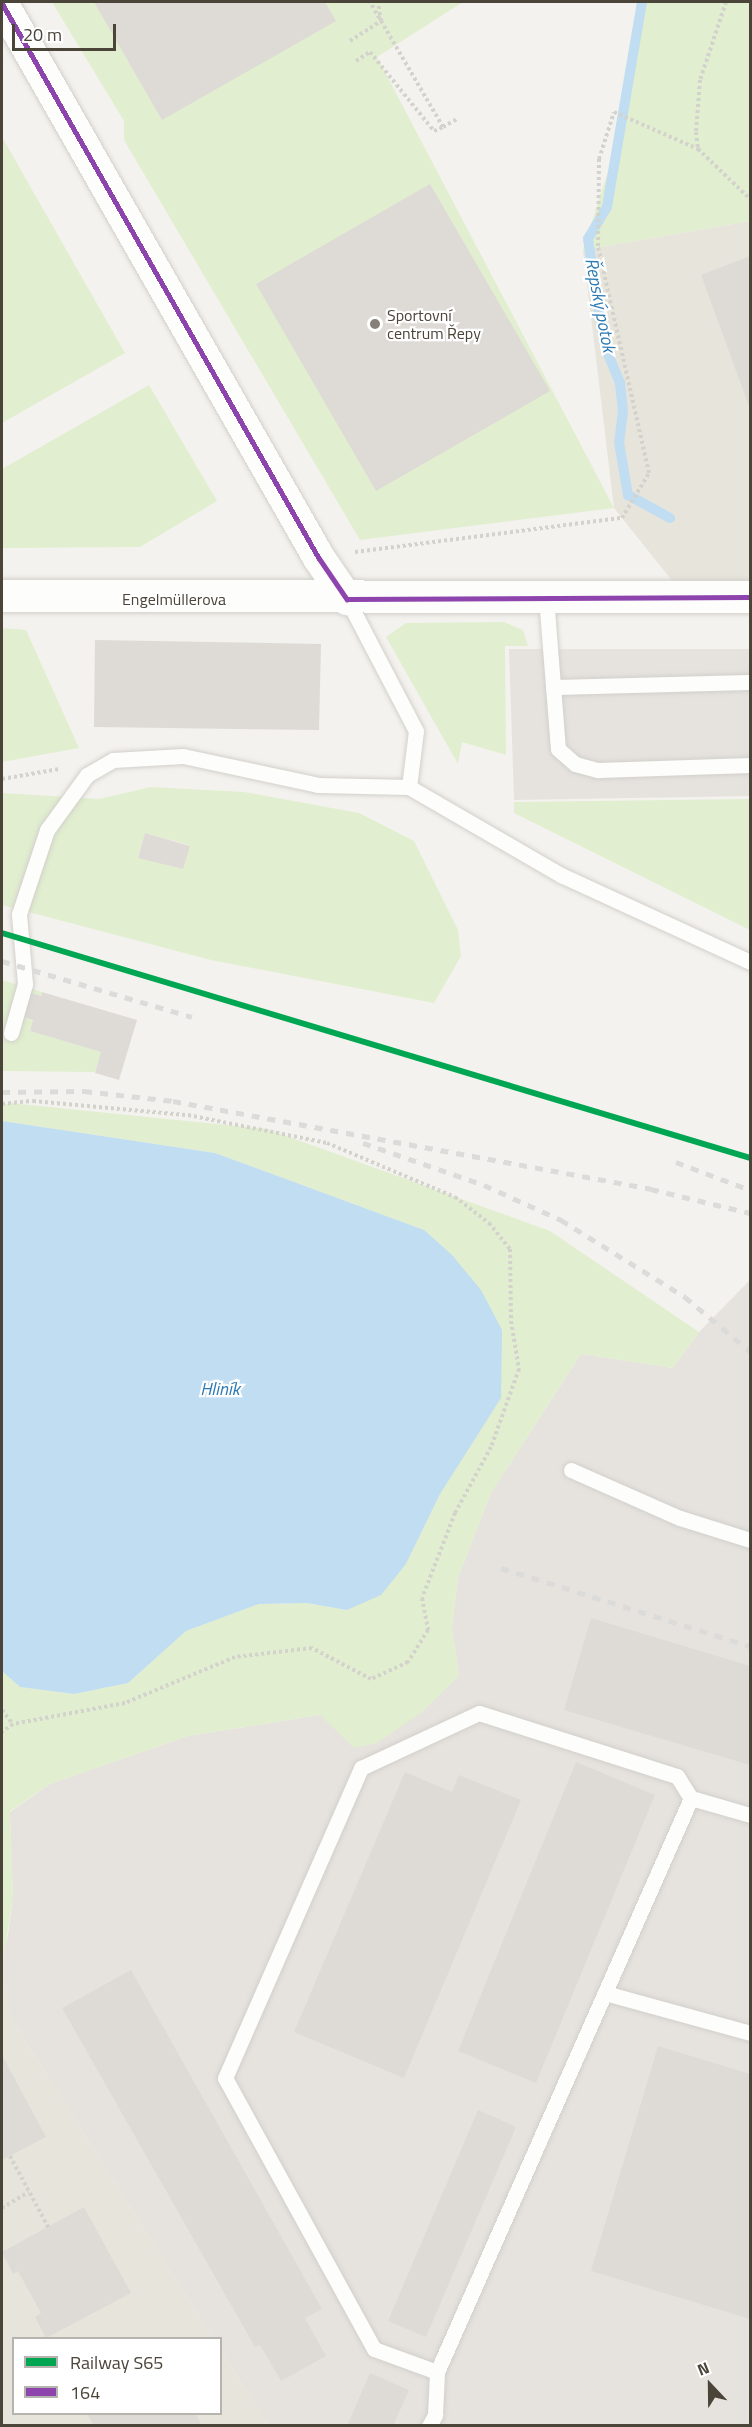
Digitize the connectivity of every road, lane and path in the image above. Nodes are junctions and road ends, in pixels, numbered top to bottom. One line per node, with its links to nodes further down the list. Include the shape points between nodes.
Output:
1 (370, 2): 5 (path)
2 (378, 2): 5 (path)
3 (726, 2): 10 (path, via 699,80)
4 (2, 3): 16 (street, via 319,558)
5 (381, 21): 6 (path); 9 (path)
6 (350, 41)
7 (356, 61): 9 (path, via 370,52 434,131)
8 (457, 119): 9 (path)
9 (443, 128)
10 (698, 149): 11 (path); 12 (path, via 614,112 599,159 598,246 649,473 622,518)
11 (750, 199)
12 (345, 553)
13 (2, 597): 16 (street, Engelmüllerova)
14 (546, 597): 15 (street, Engelmüllerova); 16 (street, Engelmüllerova); 18 (lane)
15 (750, 597)
16 (347, 599): 20 (lane, via 416,731)
17 (750, 682): 18 (lane)
18 (554, 687): 19 (lane, via 558,749 575,764 598,770)
19 (750, 765)
20 (409, 787): 21 (lane, via 561,875); 22 (lane, via 318,785 183,756 112,760 87,775 48,830 19,914 25,984)
21 (750, 962)
22 (11, 1033)
23 (2, 1104): 27 (path, via 33,1101 188,1115 327,1143 455,1197 489,1222 510,1249 512,1321 519,1369 491,1447 455,1514 422,1598 428,1630 408,1662 371,1679 312,1648 283,1649 235,1657 125,1703)
24 (571, 1470): 25 (lane, via 680,1518)
25 (750, 1540)
26 (2, 1710): 27 (path)
27 (13, 1724): 28 (path)
28 (2, 1732)
29 (691, 1797): 30 (lane); 31 (lane); 37 (lane, via 677,1776 479,1713 361,1768 225,2078 374,2349)
30 (750, 1815)
31 (605, 1993): 32 (lane); 37 (lane)
32 (750, 2033)
33 (10, 2156): 34 (path)
34 (30, 2192): 35 (path); 36 (path)
35 (2, 2208)
36 (48, 2227)
37 (437, 2372): 38 (lane, via 435,2415)
38 (429, 2426)

